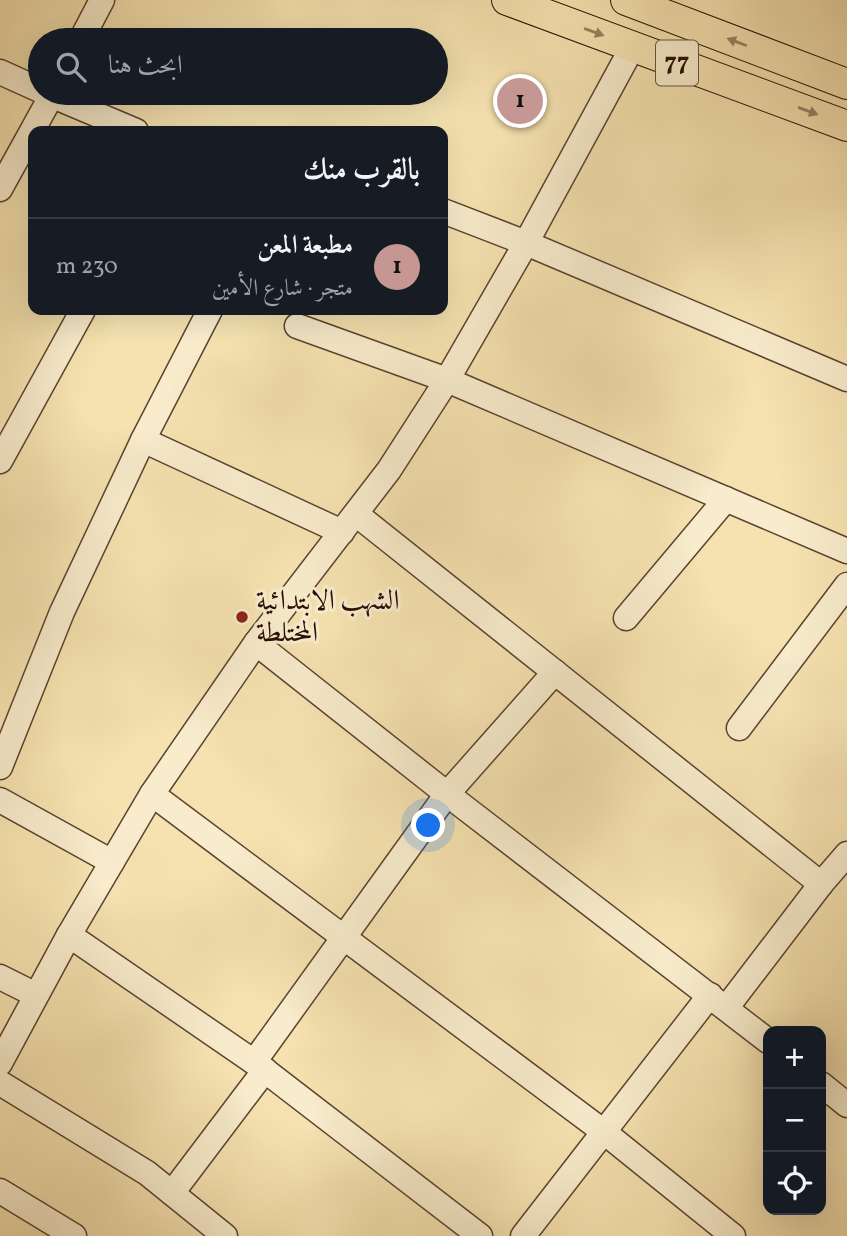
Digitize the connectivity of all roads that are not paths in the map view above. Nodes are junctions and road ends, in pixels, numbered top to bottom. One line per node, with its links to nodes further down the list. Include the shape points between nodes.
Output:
1 (102, 0): 4 (street)
2 (507, 0): 5 (main road, 77, one-way to 5)
3 (626, 0): 8 (main road, 77, one-way to 3)
4 (87, 28)
5 (633, 47): 11 (main road, 77, one-way to 11); 17 (street)
6 (0, 72): 7 (street)
7 (28, 84)
8 (847, 84)
9 (42, 105): 12 (street)
10 (76, 105): 13 (street)
11 (847, 125)
12 (32, 126)
13 (124, 126)
14 (28, 133): 15 (street)
15 (0, 189)
16 (448, 213): 17 (street)
17 (526, 243): 21 (street); 22 (street)
18 (80, 315): 24 (street)
19 (207, 315): 23 (street)
20 (297, 326): 22 (street)
21 (847, 379)
22 (447, 380): 25 (street); 26 (street)
23 (143, 440): 26 (street); 33 (street, via 62,612)
24 (0, 461)
25 (726, 499): 27 (street); 29 (street)
26 (349, 523): 30 (street); 31 (street)
27 (847, 551)
28 (846, 590): 32 (street)
29 (626, 618)
30 (256, 643): 34 (street); 35 (street)
31 (555, 672): 35 (street); 39 (street)
32 (739, 728)
33 (0, 767)
34 (152, 794): 38 (street); 41 (street)
35 (447, 794): 41 (street); 44 (street)
36 (0, 800): 38 (street)
37 (847, 854): 39 (street)
38 (112, 862): 40 (street)
39 (821, 884): 44 (street)
40 (69, 935): 43 (street); 47 (street)
41 (344, 937): 47 (street); 51 (street)
42 (0, 977): 43 (street)
43 (36, 995): 46 (street)
44 (719, 1001): 45 (street); 51 (street)
45 (763, 1037)
46 (0, 1063)
47 (260, 1066): 53 (street); 56 (street)
48 (0, 1083): 53 (street)
49 (826, 1088): 50 (street)
50 (847, 1105)
51 (604, 1132): 57 (street); 58 (street)
52 (0, 1191): 54 (street)
53 (172, 1193): 55 (street)
54 (74, 1236)
55 (225, 1236)
56 (480, 1236)
57 (523, 1236)
58 (733, 1236)

